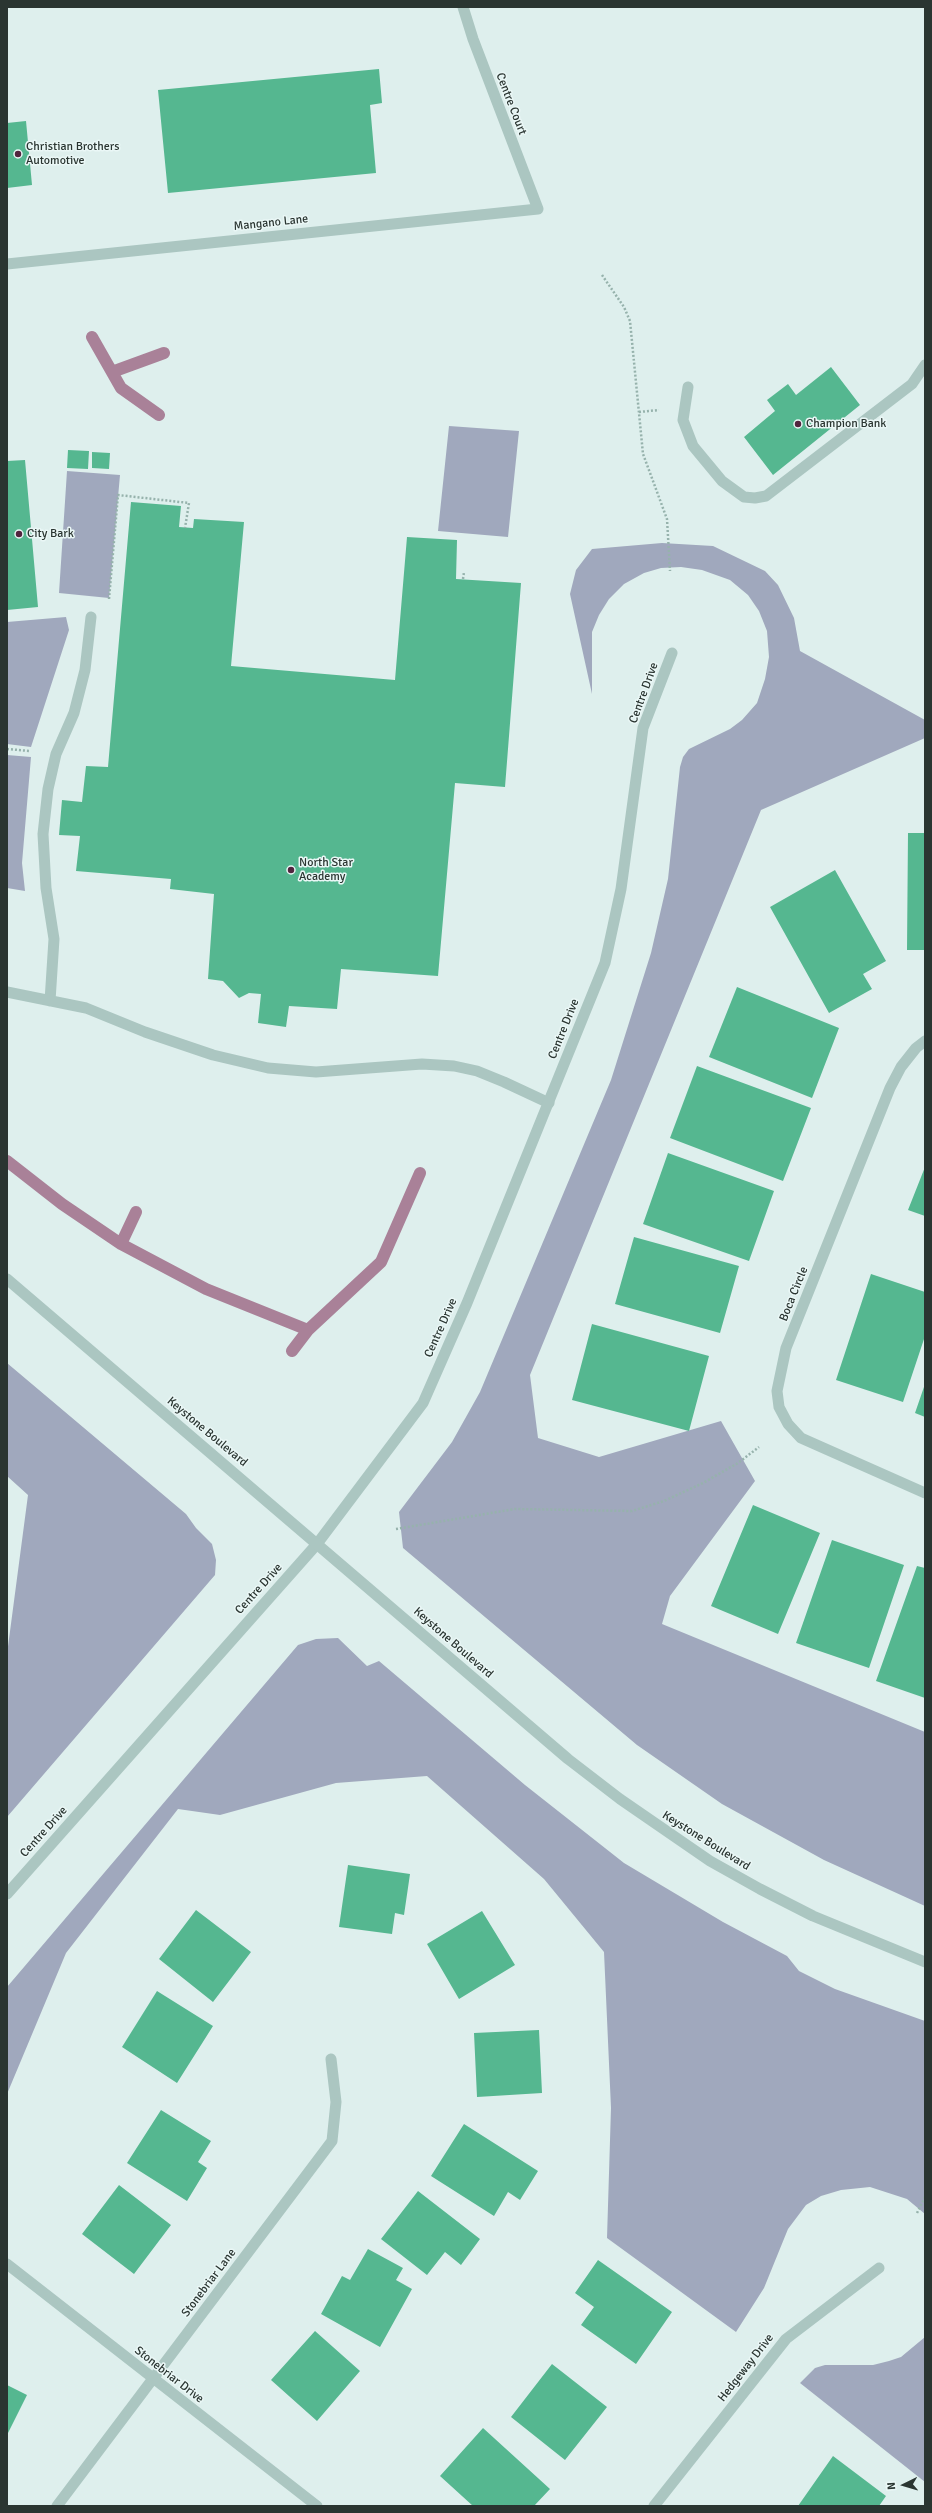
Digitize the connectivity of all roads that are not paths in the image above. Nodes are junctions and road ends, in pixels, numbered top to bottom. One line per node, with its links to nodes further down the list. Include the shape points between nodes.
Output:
1 (463, 7): 2 (street, Centre Court)
2 (538, 209): 3 (street, Mangano Lane)
3 (7, 264)
4 (925, 365): 5 (street, via 912,384 766,496 755,498 744,497 722,482 693,446 683,420)
5 (688, 387)
6 (91, 617): 9 (street, via 85,670 74,713 56,754 48,789 44,826 46,888 54,939)
7 (672, 653): 11 (street, Centre Drive, via 643,728 621,889 605,964)
8 (7, 992): 9 (street)
9 (50, 1001): 11 (street, via 86,1008 145,1032 214,1055 268,1068 316,1072 422,1064 454,1066 477,1071)
10 (925, 1041): 13 (street, Boca Circle, via 901,1067 890,1088 786,1348 777,1391 779,1408 788,1424 802,1438)
11 (549, 1103): 14 (street, Centre Drive, via 423,1403)
12 (7, 1279): 14 (street, Keystone Boulevard)
13 (925, 1493)
14 (317, 1544): 15 (street, Centre Drive); 16 (street, Keystone Boulevard, via 568,1759 660,1829 710,1861 813,1916)
15 (7, 1894)
16 (925, 1962)
17 (331, 2059): 20 (street, Stonebriar Lane, via 336,2102 332,2141)
18 (7, 2264): 20 (street, Stonebriar Drive)
19 (879, 2268): 23 (street, Hedgeway Drive, via 786,2339)
20 (153, 2379): 21 (street, Stonebriar Lane); 22 (street, Stonebriar Drive)
21 (57, 2506)
22 (317, 2506)
23 (654, 2506)

